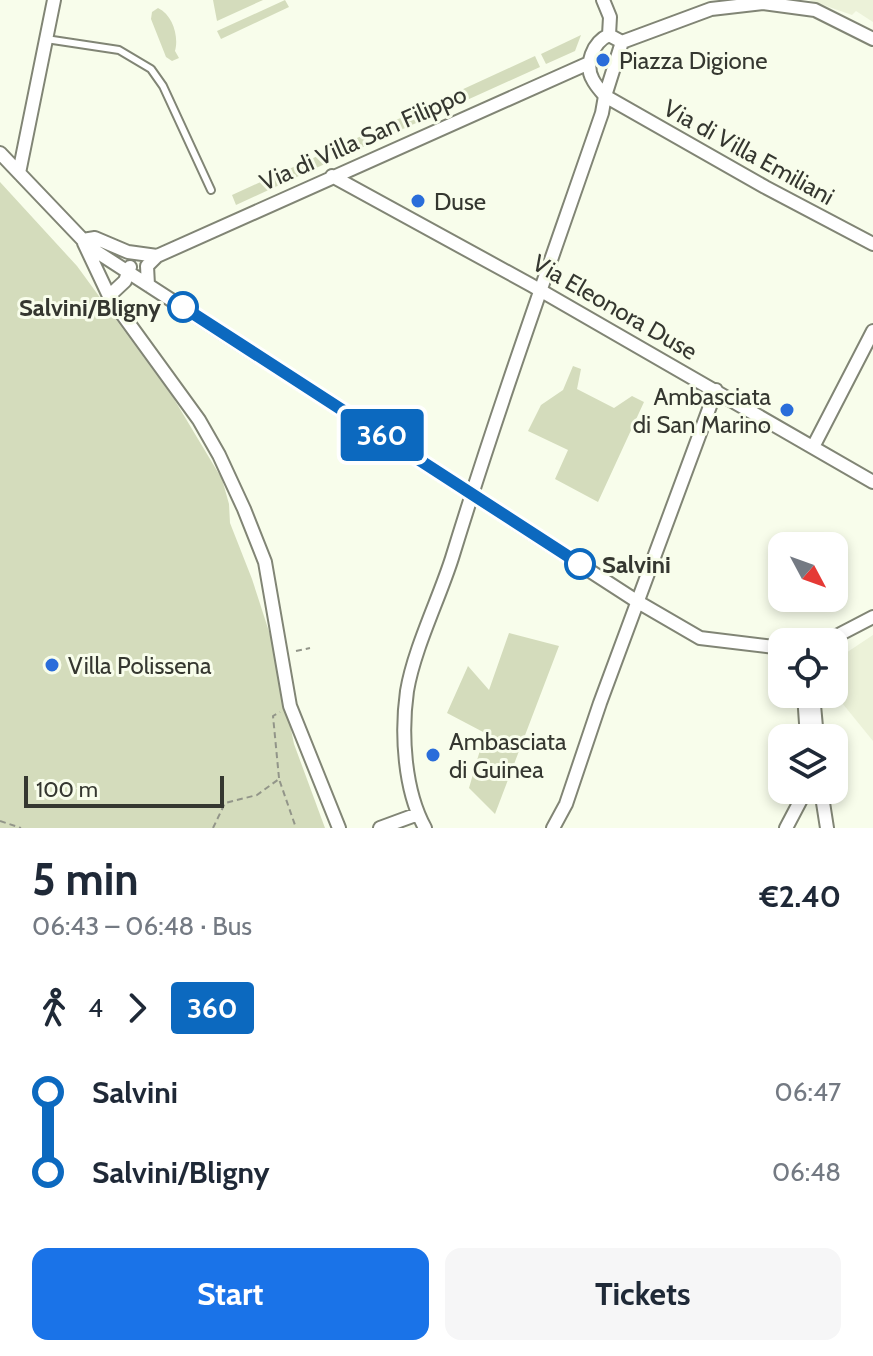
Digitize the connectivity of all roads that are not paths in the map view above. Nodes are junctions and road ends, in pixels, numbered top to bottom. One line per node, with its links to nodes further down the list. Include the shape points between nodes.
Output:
1 (54, 0): 4 (street)
2 (603, 0): 3 (street, via 611,19)
3 (609, 35): 6 (street); 7 (street, via 597,44)
4 (46, 39): 10 (street); 12 (lane, via 119,50 151,69)
5 (873, 39): 6 (street, via 815,10 763,3 711,9)
6 (622, 42): 8 (street)
7 (589, 63): 8 (street, via 591,78); 11 (street, Via di Villa San Filippo)
8 (605, 96): 14 (street, Via di Villa Emiliani); 19 (street)
9 (0, 153): 10 (street)
10 (19, 173): 13 (street)
11 (332, 176): 16 (street, Via di Villa San Filippo); 19 (street, Via Eleonora Duse)
12 (211, 190)
13 (83, 240): 15 (street, via 95,238); 17 (street); 20 (street)
14 (873, 244)
15 (128, 252): 16 (street); 17 (street)
16 (157, 256): 18 (street, via 147,266)
17 (130, 273): 18 (street); 20 (street)
18 (148, 285): 25 (street)
19 (541, 291): 22 (street, Via Eleonora Duse); 25 (street)
20 (109, 296): 33 (street, via 199,420 244,509 265,562 290,706)
21 (873, 331): 23 (street)
22 (716, 390): 23 (street, Via Eleonora Duse); 26 (street)
23 (813, 447): 24 (street, Via Eleonora Duse)
24 (873, 482)
25 (472, 493): 26 (street); 32 (street, via 408,689 405,732)
26 (638, 602): 29 (street, via 700,638); 36 (street)
27 (873, 617): 28 (street)
28 (848, 630)
29 (768, 646)
30 (799, 804): 37 (street)
31 (823, 804): 38 (street)
32 (418, 814): 34 (street); 35 (street)
33 (339, 828)
34 (380, 828)
35 (425, 828)
36 (553, 828)
37 (787, 828)
38 (827, 828)

